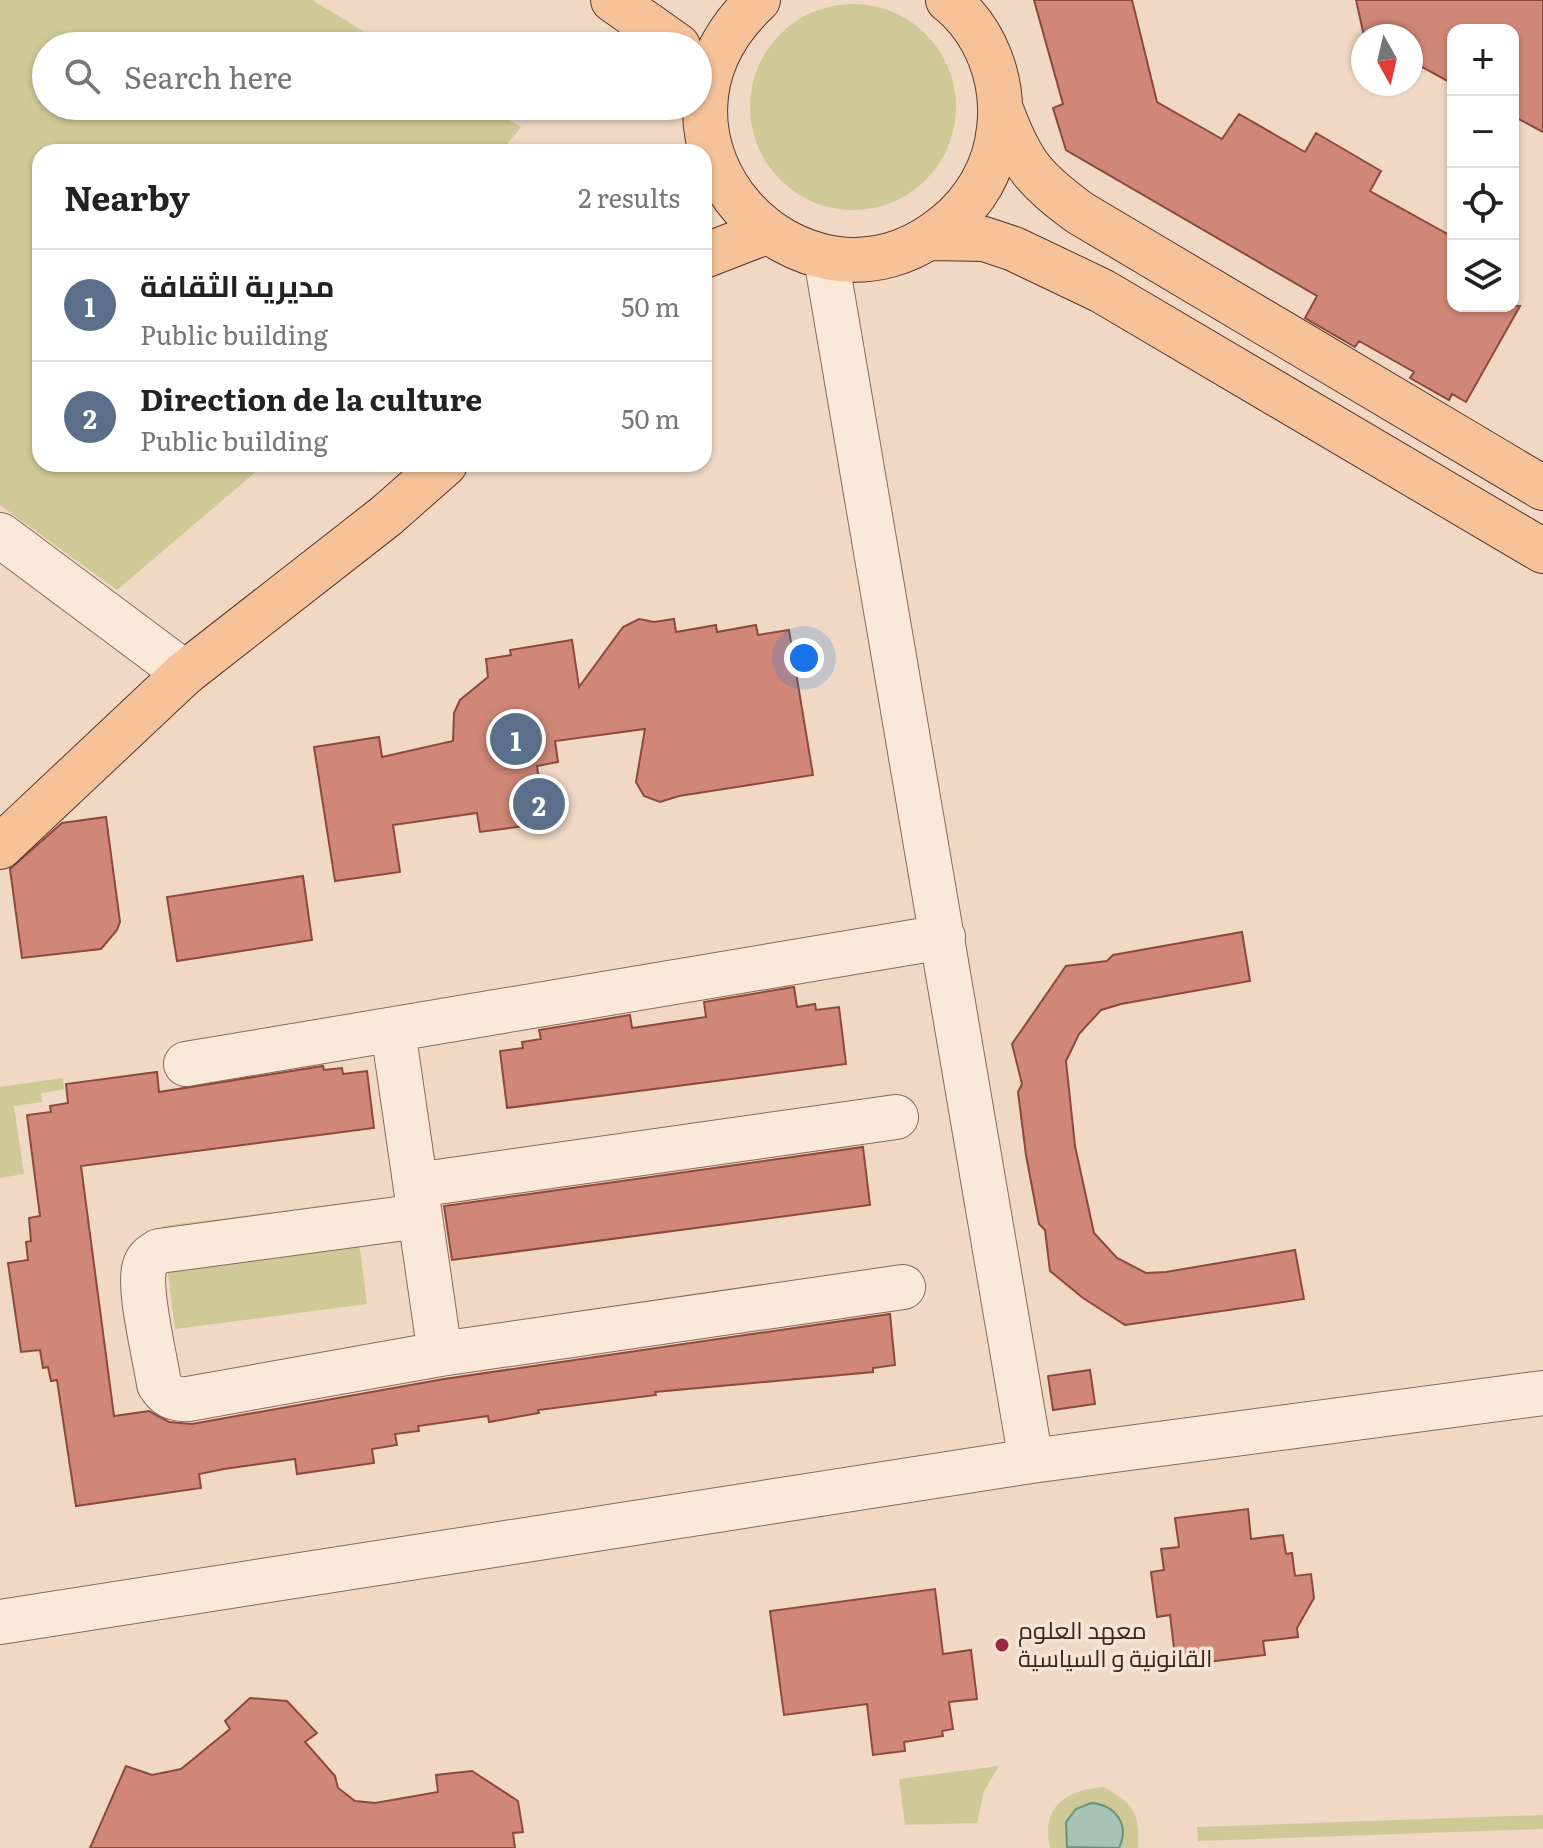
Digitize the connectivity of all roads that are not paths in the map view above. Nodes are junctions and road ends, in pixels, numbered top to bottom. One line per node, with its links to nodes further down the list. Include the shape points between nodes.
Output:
1 (613, 0): 4 (main road)
2 (758, 0): 5 (main road, via 739,18)
3 (956, 3): 6 (main road, via 983,40)
4 (658, 32)
5 (712, 60)
6 (1002, 112): 11 (main road, via 997,150 982,184 960,215); 15 (main road, via 1018,154 1040,181 1080,213)
7 (705, 120): 8 (main road)
8 (707, 144)
9 (712, 182): 10 (main road)
10 (766, 232): 12 (main road); 13 (main road)
11 (930, 238): 13 (main road, via 880,257); 17 (main road, via 984,239 1102,291)
12 (712, 253)
13 (826, 258): 20 (street)
14 (436, 472): 18 (main road)
15 (1543, 488)
16 (0, 535): 18 (street)
17 (1543, 551)
18 (185, 673): 19 (main road)
19 (0, 847)
20 (943, 937): 21 (street); 28 (street)
21 (393, 1030): 22 (street); 24 (street)
22 (186, 1064)
23 (896, 1117): 24 (street)
24 (418, 1200): 26 (street); 26 (street, via 159,1251 148,1258 143,1271 145,1292 159,1384 177,1399)
25 (903, 1287): 26 (street)
26 (440, 1354)
27 (1543, 1393): 28 (street)
28 (1031, 1461): 29 (street)
29 (0, 1622)

